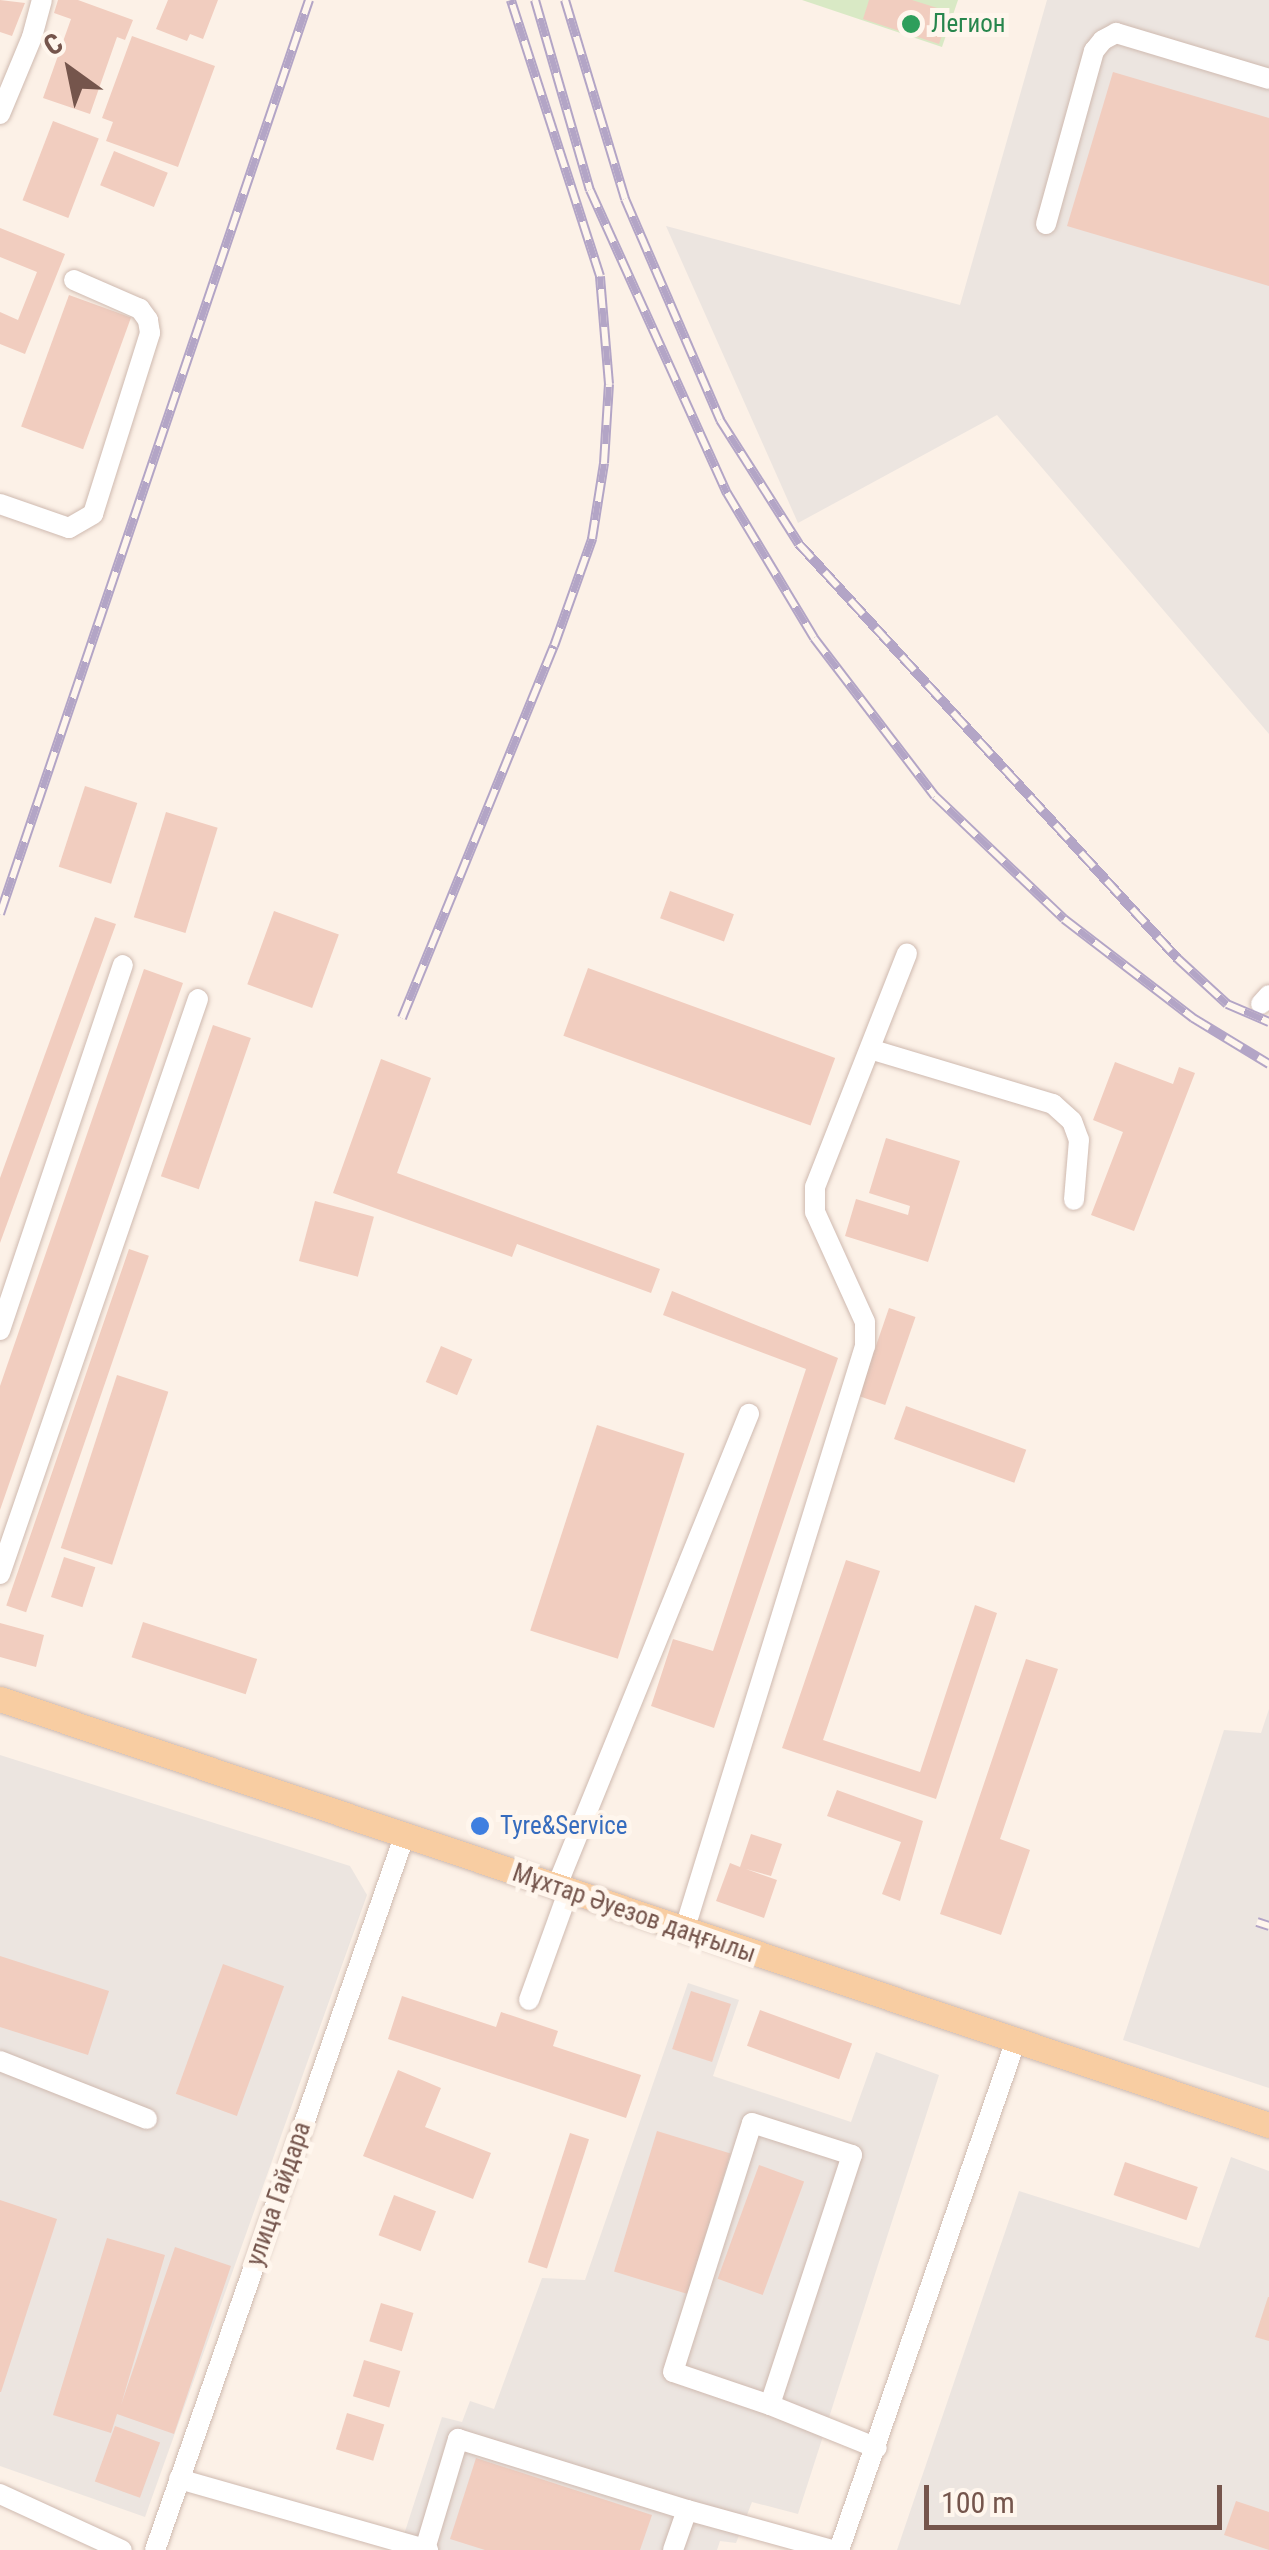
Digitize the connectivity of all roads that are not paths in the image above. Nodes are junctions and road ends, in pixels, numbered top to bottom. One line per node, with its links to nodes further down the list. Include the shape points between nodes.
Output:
1 (42, 0): 3 (street)
2 (1269, 78): 4 (street, via 1116,33 1102,40)
3 (0, 114)
4 (1046, 224)
5 (74, 280): 6 (street, via 140,309 150,333 92,514 69,528)
6 (0, 504)
7 (907, 954): 10 (street)
8 (123, 965): 12 (street)
9 (198, 999): 14 (street)
10 (873, 1050): 11 (street, via 1053,1104 1072,1120 1079,1140); 18 (street, via 815,1187 815,1212 865,1322 865,1346)
11 (1074, 1200)
12 (0, 1330)
13 (750, 1414): 17 (street)
14 (0, 1574)
15 (0, 1699): 16 (main road, Мұхтар Әуезов даңғылы)
16 (404, 1838): 17 (main road, Мұхтар Әуезов даңғылы); 26 (street, улица Гайдара)
17 (562, 1890): 18 (main road, Мұхтар Әуезов даңғылы); 19 (street)
18 (684, 1931): 20 (main road, Мұхтар Әуезов даңғылы)
19 (529, 2000)
20 (1014, 2043): 23 (main road, Мұхтар Әуезов даңғылы); 25 (street)
21 (0, 2061): 22 (street)
22 (147, 2119)
23 (1269, 2125)
24 (770, 2405): 24 (street, via 852,2155 752,2123 672,2372); 25 (street)
25 (877, 2448): 33 (street)
26 (179, 2480): 30 (street, улица Гайдара); 31 (street)
27 (0, 2494): 29 (street)
28 (687, 2510): 31 (street, via 458,2439); 32 (street); 33 (street)
29 (122, 2550)
30 (155, 2550)
31 (427, 2550)
32 (673, 2550)
33 (836, 2550)

